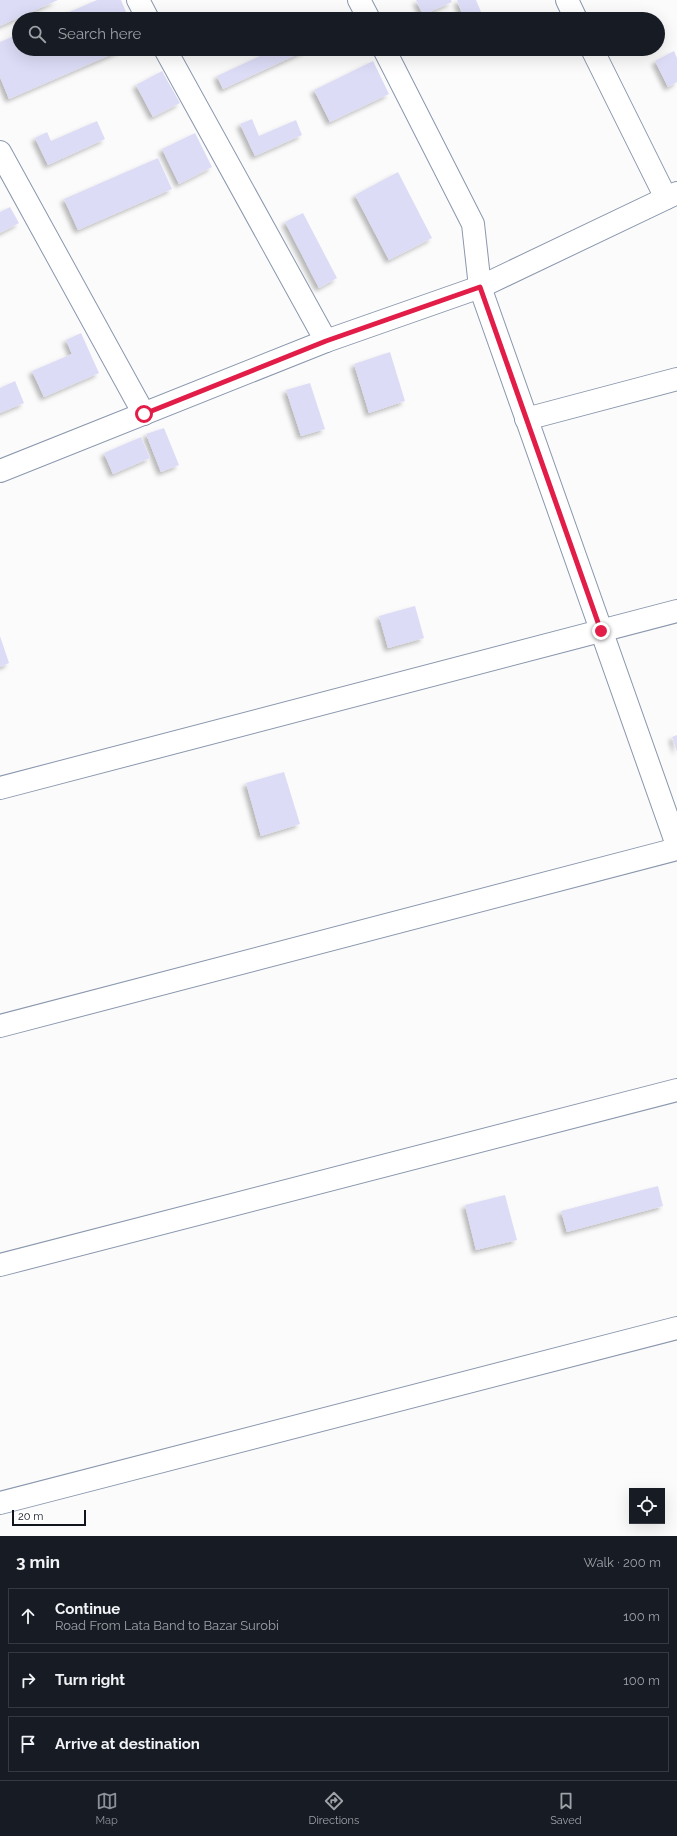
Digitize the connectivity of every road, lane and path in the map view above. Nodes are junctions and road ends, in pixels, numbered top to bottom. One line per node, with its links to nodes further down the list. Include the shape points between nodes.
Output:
1 (138, 0): 4 (street)
2 (359, 0): 5 (street)
3 (567, 0): 6 (street)
4 (144, 12)
5 (365, 12)
6 (573, 12)
7 (169, 56): 13 (street)
8 (388, 56): 12 (street, via 473,224)
9 (596, 56): 11 (street)
10 (0, 152): 15 (street)
11 (672, 196): 12 (street)
12 (480, 287): 13 (street); 16 (street)
13 (326, 341): 15 (street)
14 (677, 379): 16 (street)
15 (144, 414): 17 (street)
16 (526, 419): 19 (street)
17 (0, 471)
18 (677, 611): 19 (street)
19 (601, 631): 20 (street); 21 (street)
20 (0, 788)
21 (677, 844)
22 (677, 849): 23 (street)
23 (0, 1026)
24 (677, 1090): 25 (street)
25 (0, 1265)
26 (677, 1328): 27 (street)
27 (0, 1503)

